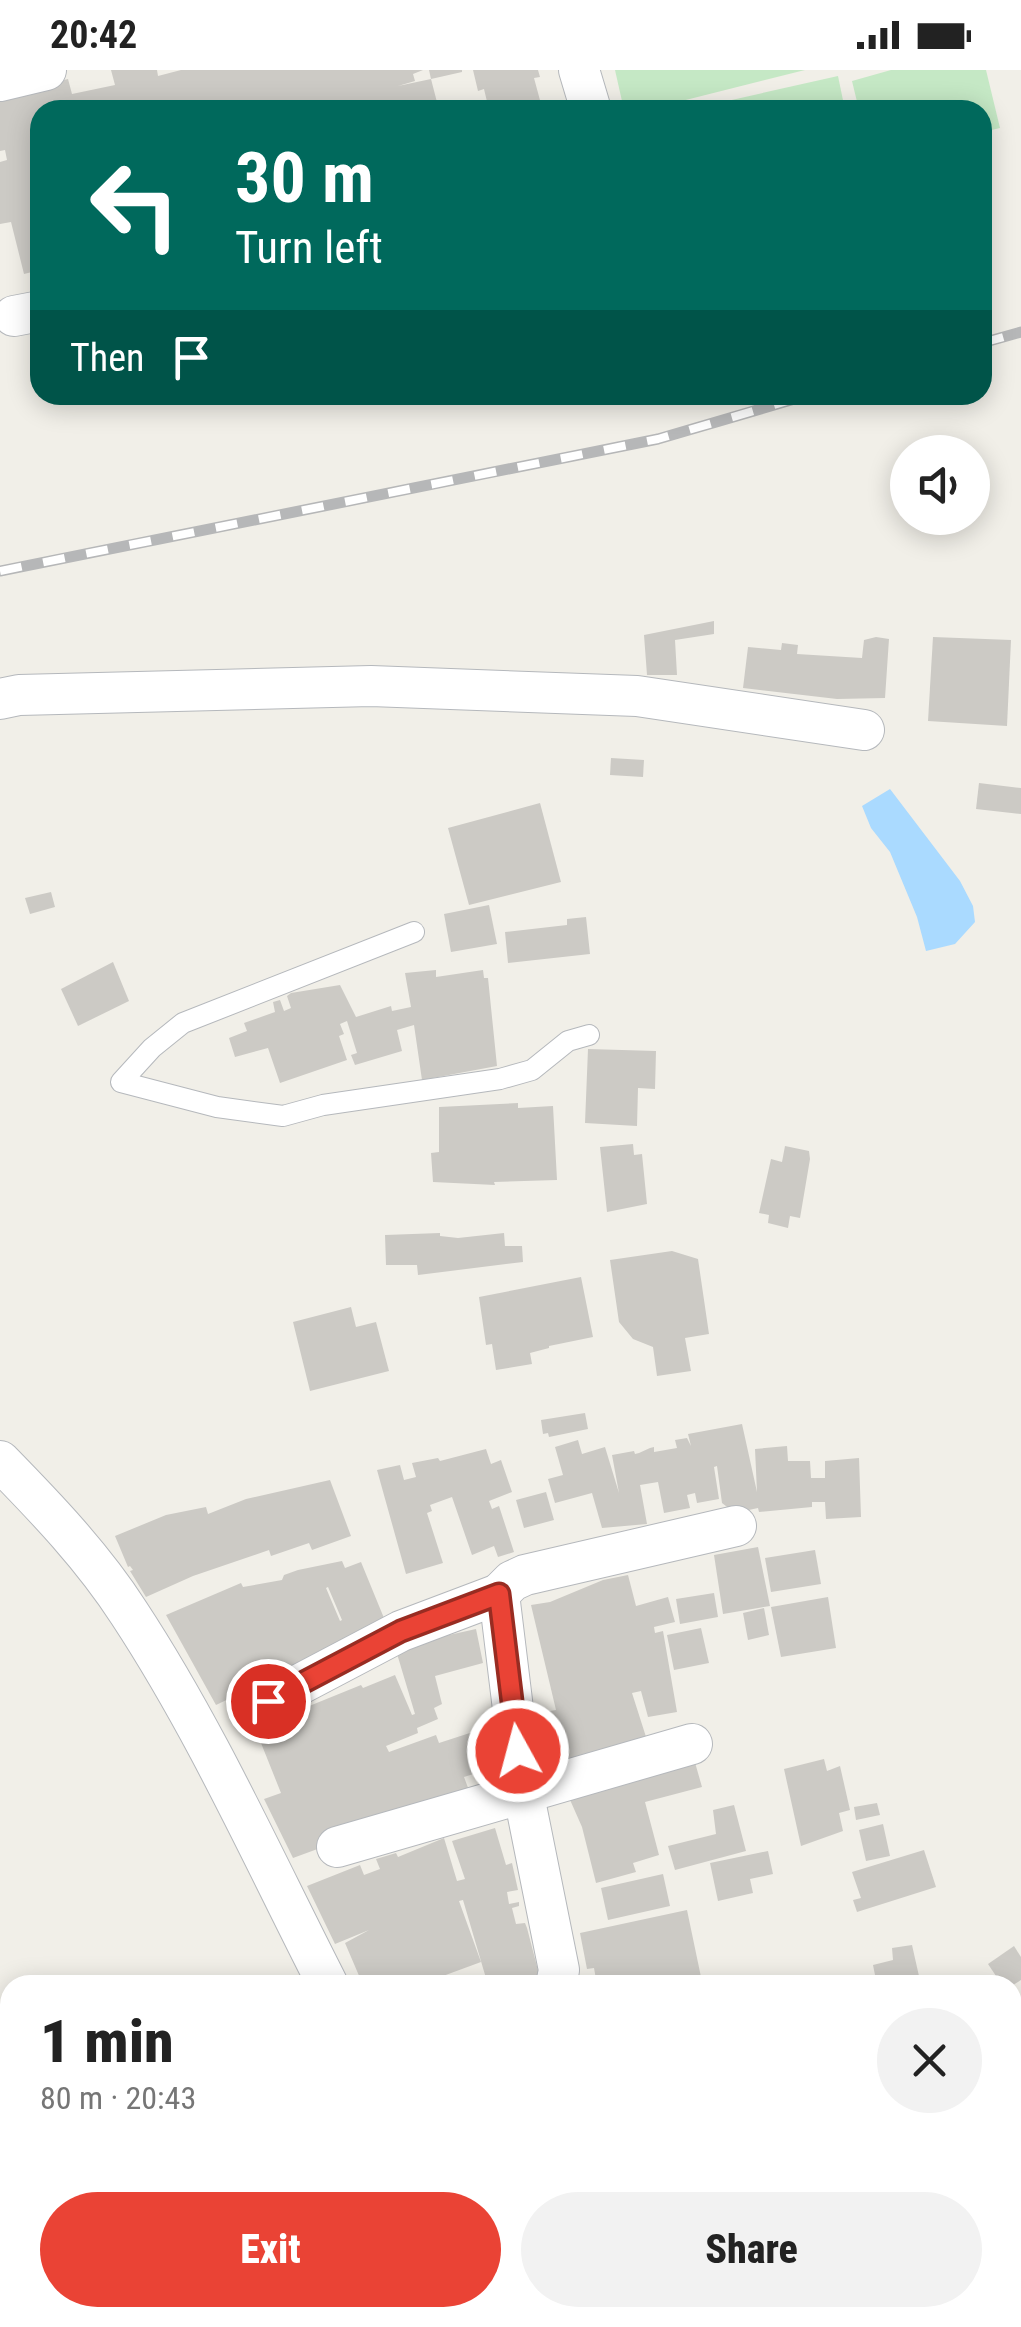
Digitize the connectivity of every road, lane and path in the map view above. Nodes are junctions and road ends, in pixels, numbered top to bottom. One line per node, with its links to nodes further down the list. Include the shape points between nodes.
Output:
1 (46, 70): 3 (street)
2 (579, 70): 4 (street)
3 (0, 81)
4 (588, 100)
5 (0, 699): 6 (street, via 428,688 637,696)
6 (864, 730)
7 (414, 932): 8 (lane, via 183,1023 121,1082 283,1116 500,1080 532,1070 568,1040)
8 (589, 1035)
9 (0, 1461): 16 (street, via 128,1610 181,1697)
10 (736, 1526): 11 (street, via 526,1576)
11 (499, 1594): 12 (street, via 401,1631); 14 (street)
12 (268, 1701)
13 (692, 1744): 14 (street)
14 (522, 1791): 15 (street); 17 (street)
15 (337, 1847)
16 (323, 1975)
17 (558, 1975)

